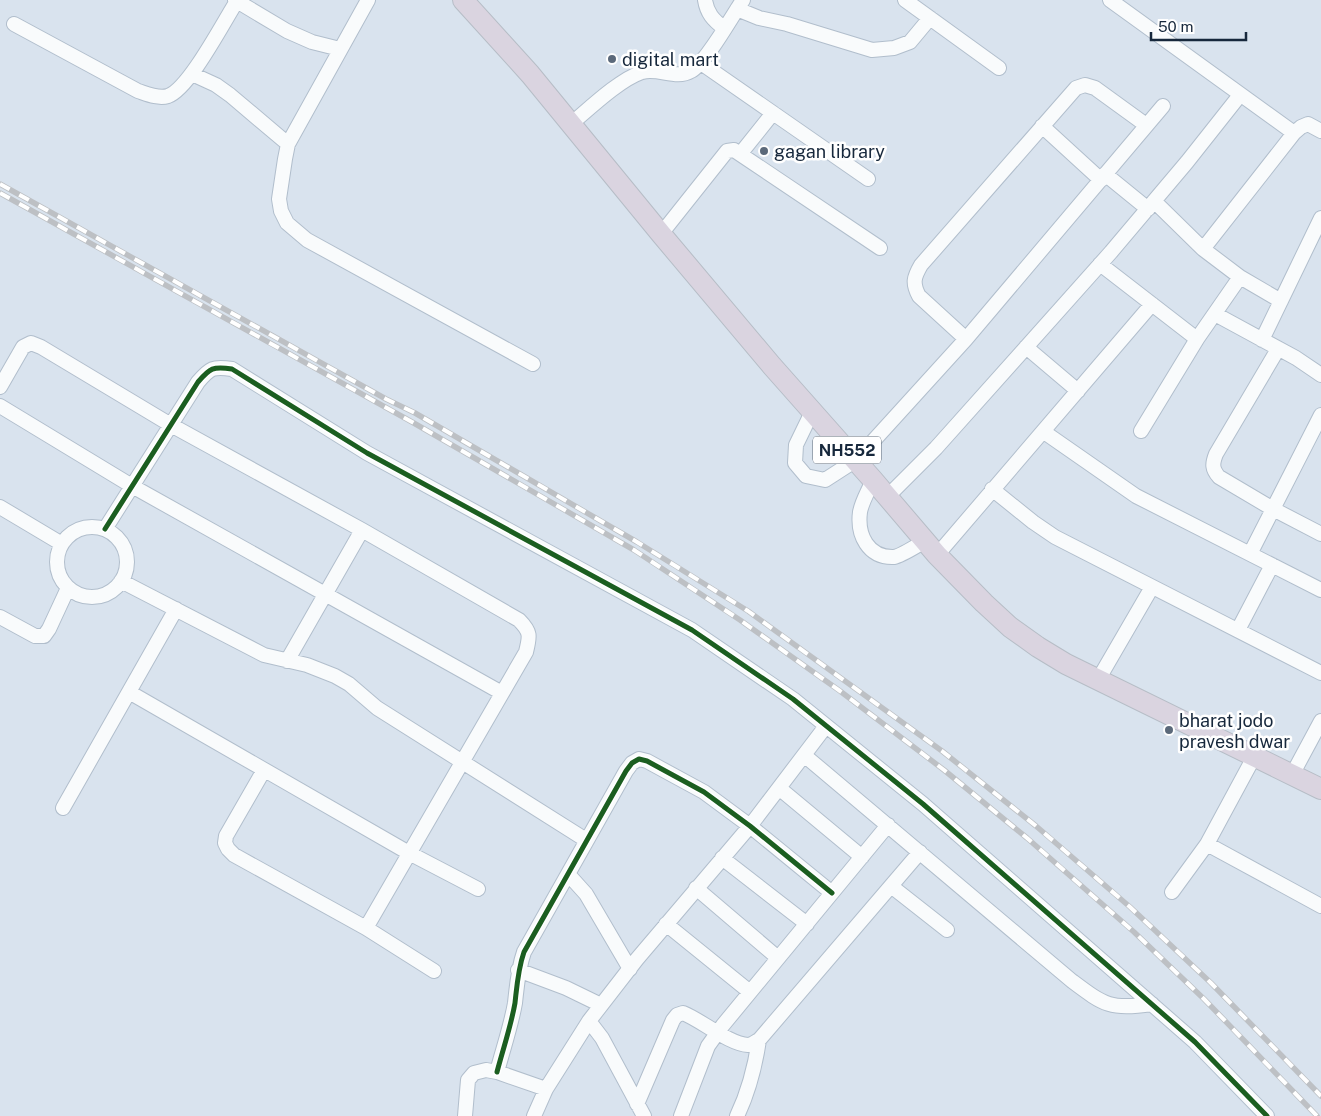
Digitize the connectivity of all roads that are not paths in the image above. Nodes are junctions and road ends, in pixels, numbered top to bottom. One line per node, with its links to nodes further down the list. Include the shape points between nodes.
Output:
1 (368, 0): 11 (street)
2 (464, 0): 18 (highway, NH552)
3 (705, 0): 10 (street, via 714,21)
4 (905, 0): 8 (street)
5 (1110, 0): 15 (street)
6 (236, 1): 11 (street, via 287,31); 14 (street)
7 (740, 5): 8 (street, via 759,18 872,50 894,48 910,42); 10 (street)
8 (930, 18): 13 (street)
9 (14, 24): 14 (street, via 138,91 156,97 169,96)
10 (724, 28): 12 (street)
11 (340, 49): 23 (street)
12 (701, 63): 17 (street); 18 (street, via 690,72 675,75 643,72 625,81)
13 (999, 68)
14 (192, 74): 23 (street, via 230,95)
15 (1240, 95): 22 (street); 27 (street)
16 (1163, 106): 19 (street)
17 (773, 113): 24 (street); 26 (street)
18 (571, 124): 29 (highway, NH552)
19 (1146, 125): 20 (street, via 1086,85 1076,88); 25 (street)
20 (1042, 126): 25 (street); 37 (street, via 921,264 914,277 919,296)
21 (1321, 131): 22 (street, via 1308,124)
22 (1294, 133): 31 (street)
23 (288, 144): 42 (street, via 279,199 287,223 306,240)
24 (741, 154): 29 (street, via 728,151); 30 (street)
25 (1103, 177): 27 (street); 37 (street)
26 (868, 179)
27 (1151, 205): 31 (street); 32 (street)
28 (1321, 218): 34 (street)
29 (661, 234): 47 (highway, NH552)
30 (880, 248)
31 (1203, 249): 33 (street)
32 (1100, 264): 35 (street); 40 (street)
33 (1240, 278): 34 (street); 36 (street)
34 (1281, 301): 39 (street)
35 (1152, 304): 38 (street); 45 (street)
36 (1215, 314): 38 (street); 39 (street)
37 (966, 339): 52 (street)
38 (1197, 339): 50 (street)
39 (1262, 340): 41 (street)
40 (1026, 347): 45 (street); 56 (street)
41 (1278, 349): 43 (street); 58 (street, via 1212,462 1219,477)
42 (533, 364)
43 (1321, 375)
44 (0, 387): 49 (street, via 23,347 31,343)
45 (1078, 391): 51 (street)
46 (0, 406): 54 (street)
47 (812, 412): 52 (highway, NH552); 52 (street, via 796,445 795,463 806,476 825,480)
48 (1321, 415): 58 (street)
49 (171, 424): 54 (street); 60 (street); 80 (street, via 208,371 217,367 232,369 367,452 692,630 793,699)
50 (1142, 431)
51 (1044, 432): 55 (street); 64 (street, via 1136,496)
52 (856, 460): 53 (highway, NH552)
53 (873, 480): 56 (highway, NH552); 63 (street, via 860,510 860,529 867,547 878,554 895,557)
54 (132, 486): 59 (street); 70 (street)
55 (992, 489): 63 (street); 67 (street, via 1055,537)
56 (888, 497): 63 (highway, NH552)
57 (0, 506): 62 (street)
58 (1273, 509): 61 (street); 64 (street)
59 (105, 529): 62 (street, via 81,529 70,534); 66 (street, via 114,535 125,551 126,566)
60 (362, 530): 70 (street); 78 (street, via 528,628 526,652)
61 (1321, 534)
62 (62, 544): 68 (street, via 57,567)
63 (931, 548): 76 (highway, NH552, via 1010,627 1038,647)
64 (1250, 554): 65 (street)
65 (1272, 565): 69 (street); 73 (street)
66 (121, 581): 68 (street, via 102,596 79,595); 71 (street)
67 (1152, 586): 73 (street); 76 (street)
68 (68, 588): 72 (street, via 44,636 35,636)
69 (1321, 590)
70 (326, 595): 74 (street); 78 (street)
71 (176, 609): 74 (street, via 264,655); 77 (street)
72 (0, 617)
73 (1238, 630): 75 (street)
74 (286, 661): 83 (street, via 307,665 349,684 377,708)
75 (1321, 673)
76 (1098, 680): 82 (highway, NH552)
77 (129, 692): 84 (street); 88 (street)
78 (502, 693): 83 (street)
79 (1321, 721): 85 (street)
80 (826, 726): 81 (street); 113 (street, via 923,804)
81 (804, 755): 86 (street); 89 (street)
82 (1254, 757): 85 (highway, NH552); 92 (street)
83 (462, 762): 91 (street); 94 (street)
84 (264, 770): 94 (street); 106 (street, via 224,843 234,854)
85 (1292, 776): 87 (highway, NH552)
86 (779, 788): 90 (street); 95 (street)
87 (1321, 789)
88 (63, 808)
89 (888, 825): 93 (street); 95 (street)
90 (750, 826): 91 (street, via 704,792 639,758 626,771); 96 (street); 102 (street)
91 (586, 840): 97 (street)
92 (1207, 844): 101 (street); 103 (street)
93 (920, 852): 98 (street); 113 (street, via 1096,999 1111,1006 1128,1008)
94 (409, 853): 100 (street); 106 (street)
95 (862, 857): 102 (street)
96 (722, 858): 99 (street); 105 (street)
97 (568, 874): 109 (street, via 586,894); 110 (street, via 524,952)
98 (891, 886): 107 (street); 117 (street)
99 (696, 888): 104 (street); 108 (street)
100 (478, 889)
101 (1172, 892)
102 (832, 893): 105 (street)
103 (1321, 906)
104 (666, 924): 109 (street); 112 (street)
105 (807, 924): 108 (street)
106 (366, 928): 111 (street)
107 (947, 930)
108 (778, 958): 112 (street)
109 (630, 969): 114 (street)
110 (518, 970): 114 (street); 118 (street, via 512,1018)
111 (434, 971)
112 (750, 992): 116 (street)
113 (1152, 1004): 125 (street, via 1195,1042)
114 (601, 1005): 115 (street)
115 (589, 1021): 119 (street); 120 (street, via 602,1038)
116 (717, 1032): 117 (street, via 749,1045); 120 (street, via 683,1013 677,1015); 123 (street, via 708,1046)
117 (758, 1040): 124 (street, via 754,1070)
118 (496, 1072): 119 (street); 121 (street, via 474,1073 468,1080)
119 (546, 1089): 122 (street)
120 (640, 1110)
121 (465, 1116)
122 (534, 1116)
123 (681, 1116)
124 (737, 1116)
125 (1267, 1116)

